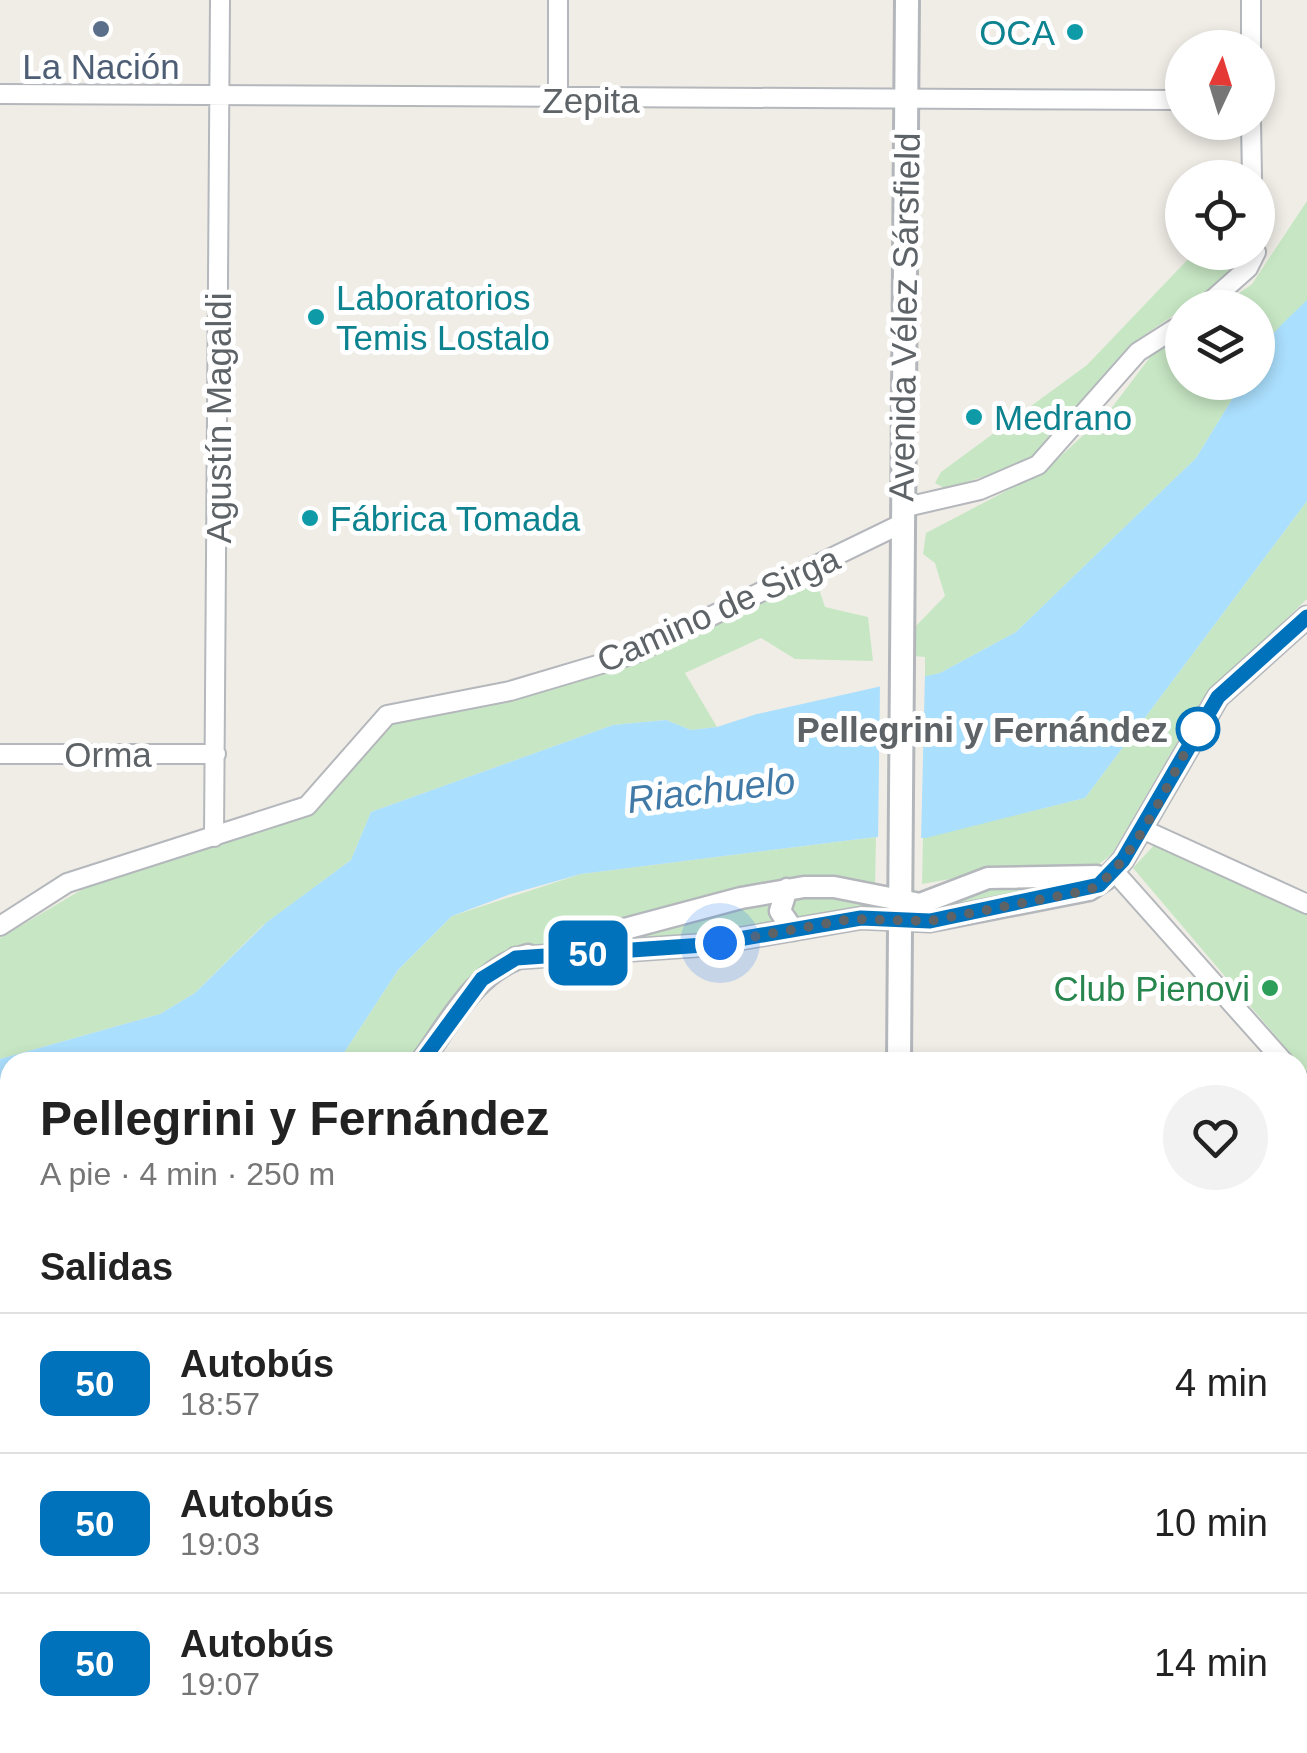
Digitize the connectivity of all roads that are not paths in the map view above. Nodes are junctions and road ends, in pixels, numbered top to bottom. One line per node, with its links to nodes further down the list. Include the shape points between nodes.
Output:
1 (220, 0): 7 (street, Agustín Magaldi)
2 (558, 0): 8 (street)
3 (907, 0): 10 (main road, Avenida Vélez Sársfield)
4 (1251, 0): 5 (street)
5 (1251, 30)
6 (0, 94): 7 (street, Zepita)
7 (219, 94): 8 (street, Zepita); 17 (street, Agustín Magaldi)
8 (558, 100): 10 (street, Zepita)
9 (1165, 100): 10 (street, Zepita)
10 (906, 101): 14 (main road, Avenida Vélez Sársfield)
11 (1246, 270): 12 (street)
12 (1223, 290)
13 (1165, 335): 14 (street, Camino de Sirga, via 1138,352 1038,465)
14 (902, 516): 19 (street, Camino de Sirga, via 631,654 510,691 386,716 307,806); 26 (main road, Avenida Vélez Sársfield)
15 (1306, 619): 18 (street, via 1218,697)
16 (0, 754): 17 (street, Orma)
17 (216, 754): 19 (street, Agustín Magaldi)
18 (1140, 828): 20 (street); 24 (street)
19 (214, 837): 27 (street, Camino de Sirga, via 67,884)
20 (1113, 870): 21 (street, via 1087,878); 25 (street, via 1089,890); 33 (street)
21 (996, 877): 25 (street, via 1008,895); 26 (street)
22 (786, 889): 23 (street); 26 (street, via 834,887); 28 (street, via 780,911)
23 (754, 895): 29 (street, via 766,914); 30 (street)
24 (1307, 904)
25 (998, 906): 26 (street, via 930,921)
26 (901, 911): 28 (street); 32 (main road, Avenida Vélez Sársfield)
27 (0, 926)
28 (793, 930): 29 (street)
29 (761, 936): 30 (street)
30 (516, 958): 31 (street, via 482,979)
31 (428, 1052)
32 (899, 1052)
33 (1275, 1052)

